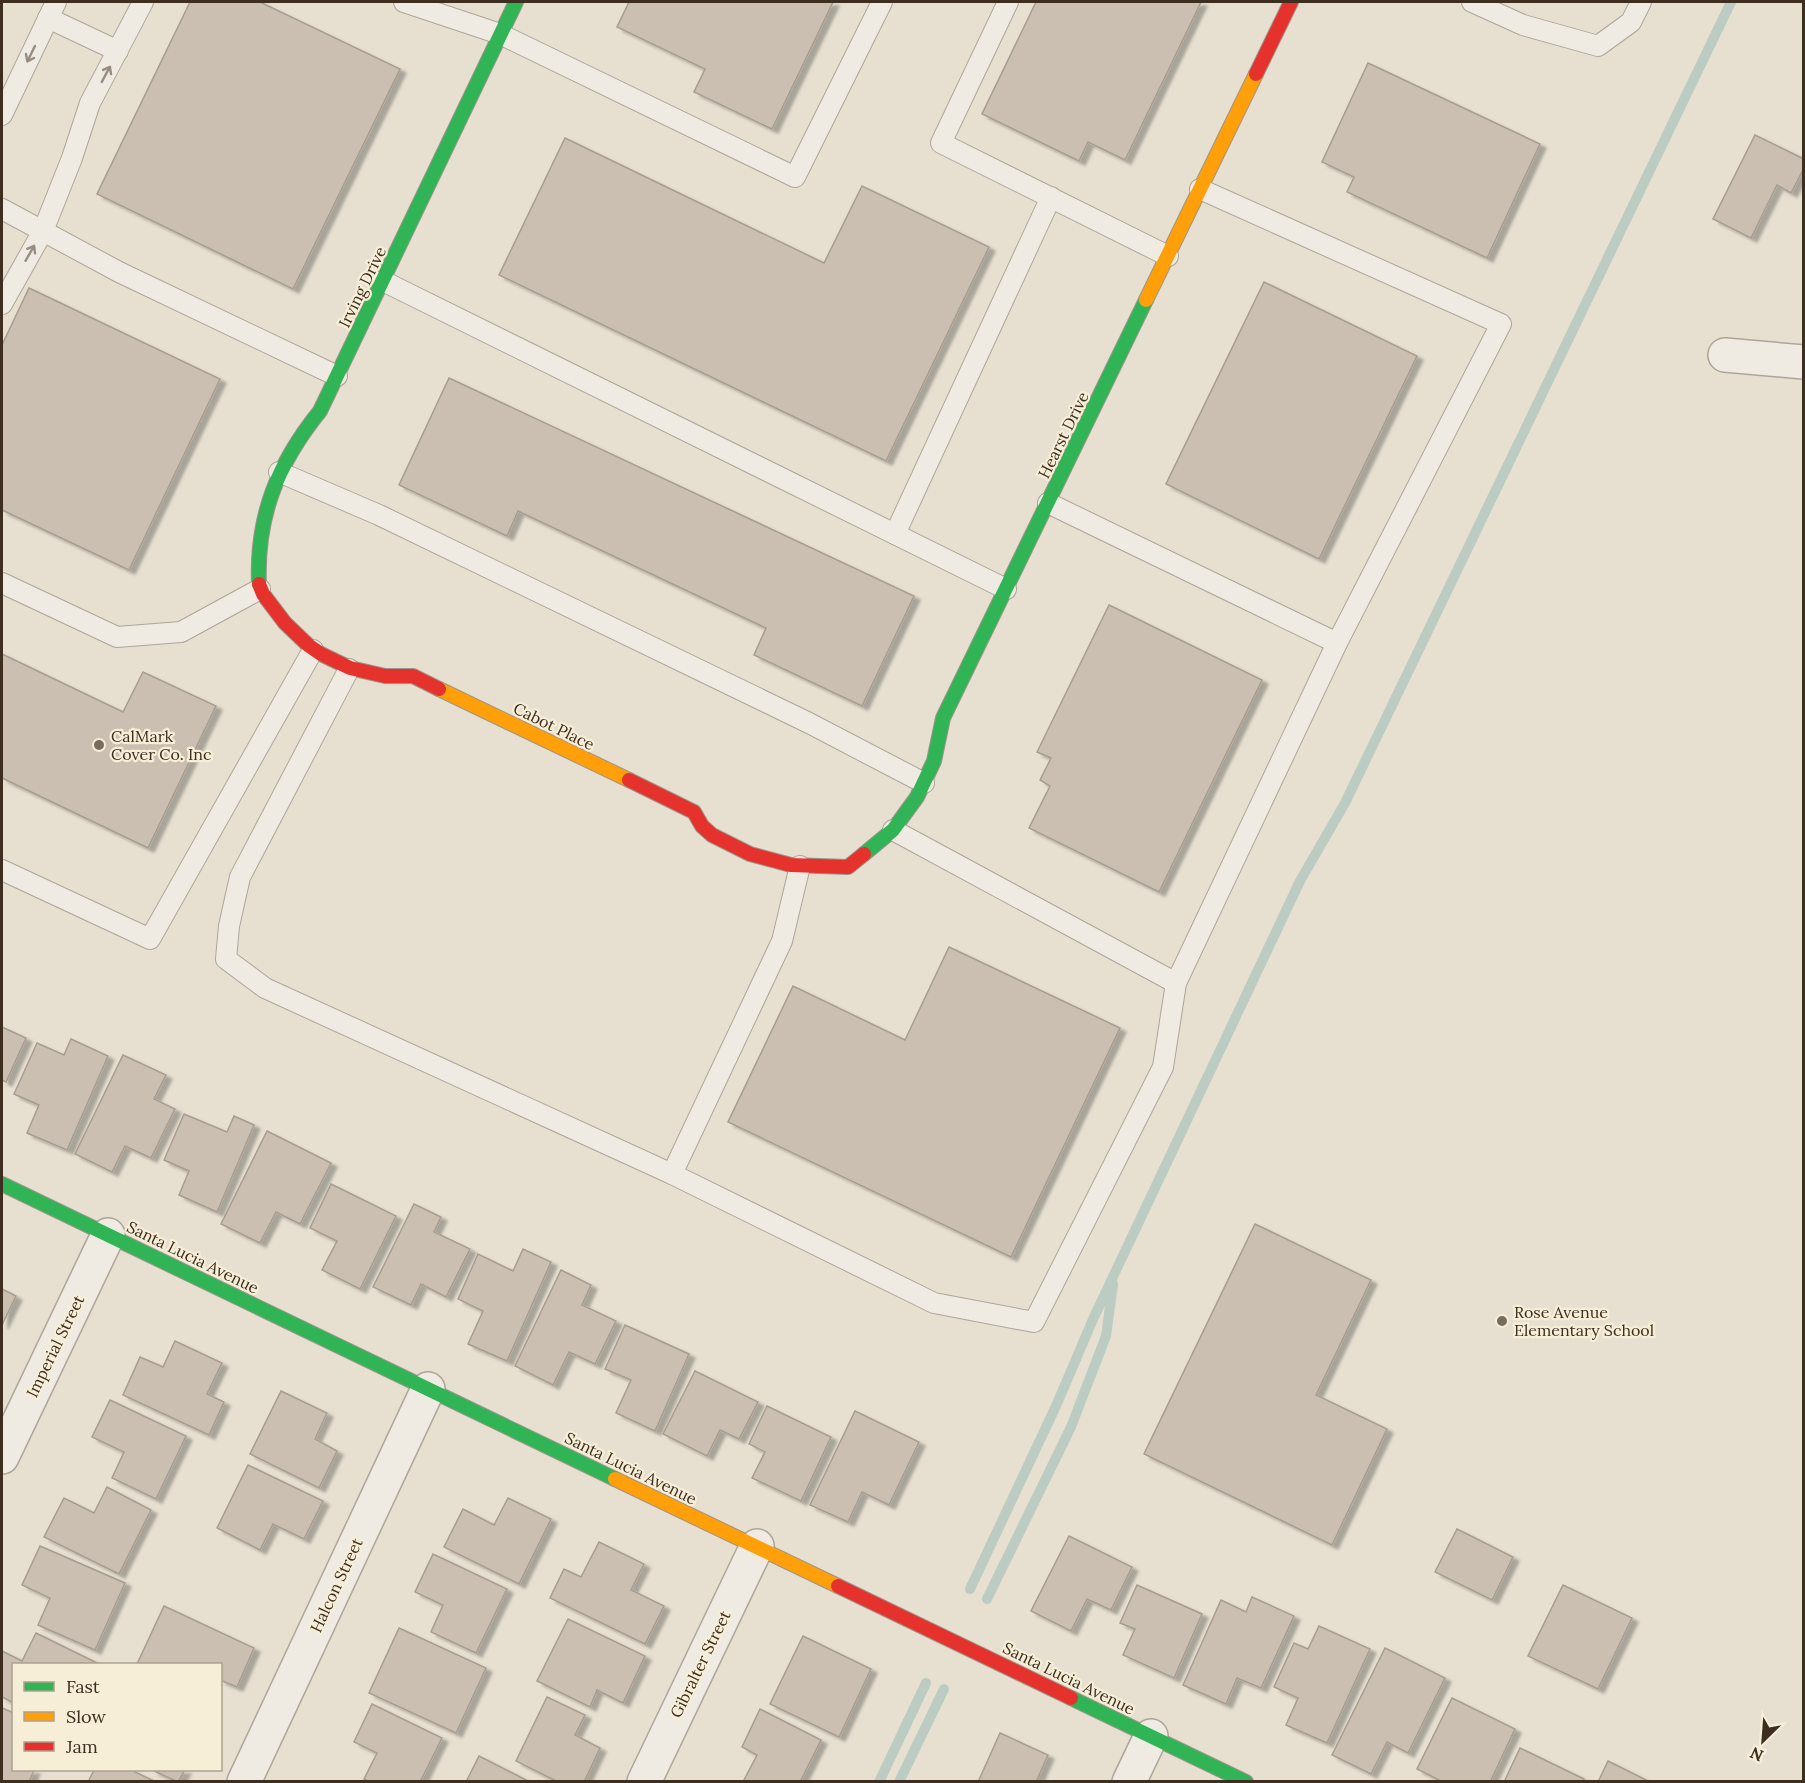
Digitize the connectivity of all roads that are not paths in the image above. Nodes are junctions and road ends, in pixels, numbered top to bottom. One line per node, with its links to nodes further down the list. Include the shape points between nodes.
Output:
1 (143, 2): 11 (lane)
2 (404, 2): 10 (lane)
3 (516, 2): 10 (street, Irving Drive)
4 (882, 2): 10 (lane, via 795,177)
5 (1008, 2): 14 (lane, via 941,142)
6 (1291, 2): 13 (street, Hearst Drive)
7 (1472, 2): 8 (lane, via 1523,25 1598,46 1631,22)
8 (1641, 2)
9 (52, 10): 11 (lane); 12 (lane, one-way to 12)
10 (501, 34): 18 (street, Irving Drive)
11 (118, 51): 16 (lane, one-way to 11, via 90,103)
12 (2, 115)
13 (1200, 189): 17 (street, Hearst Drive); 29 (lane, via 1501,324)
14 (1051, 197): 17 (lane); 25 (lane)
15 (2, 209): 16 (lane)
16 (43, 231): 19 (lane, one-way to 16); 22 (lane, via 119,272)
17 (1168, 256): 24 (street, Hearst Drive)
18 (383, 281): 22 (street, Irving Drive); 25 (lane)
19 (2, 304)
20 (1725, 355): 21 (street)
21 (1803, 362)
22 (337, 376): 23 (street, Irving Drive, via 320,411)
23 (279, 472): 27 (street, Irving Drive, via 268,499 260,538); 32 (lane, via 379,515 799,717)
24 (1048, 503): 28 (street, Hearst Drive); 29 (lane)
25 (895, 534): 28 (lane)
26 (2, 583): 27 (lane, via 117,638 181,632)
27 (260, 589): 30 (street, Cabot Place, via 289,628)
28 (1006, 589): 32 (street, Hearst Drive, via 944,718 934,761)
29 (1337, 643): 37 (lane)
30 (313, 650): 31 (street, Cabot Place); 36 (lane, via 150,939)
31 (349, 669): 34 (street, Cabot Place, via 413,676 694,812 703,828 723,842 760,858); 38 (lane, via 240,878 226,959 265,988)
32 (924, 783): 33 (street, Hearst Drive)
33 (893, 830): 35 (street, Hearst Drive); 37 (lane)
34 (800, 866): 35 (street, Cabot Place); 38 (lane, via 782,940)
35 (848, 867)
36 (2, 870)
37 (1176, 982): 38 (lane, via 1162,1067 1034,1322 934,1303)
38 (672, 1174)
39 (2, 1184): 40 (street, Santa Lucia Avenue)
40 (108, 1235): 41 (street, Santa Lucia Avenue); 42 (street, Imperial Street)
41 (428, 1389): 43 (street, Santa Lucia Avenue); 45 (street, Halcon Street)
42 (2, 1457)
43 (757, 1546): 44 (street, Santa Lucia Avenue); 46 (street, Gibralter Street)
44 (1151, 1736): 47 (street); 48 (street, Santa Lucia Avenue)
45 (244, 1782)
46 (644, 1782)
47 (1129, 1782)
48 (1246, 1782)

